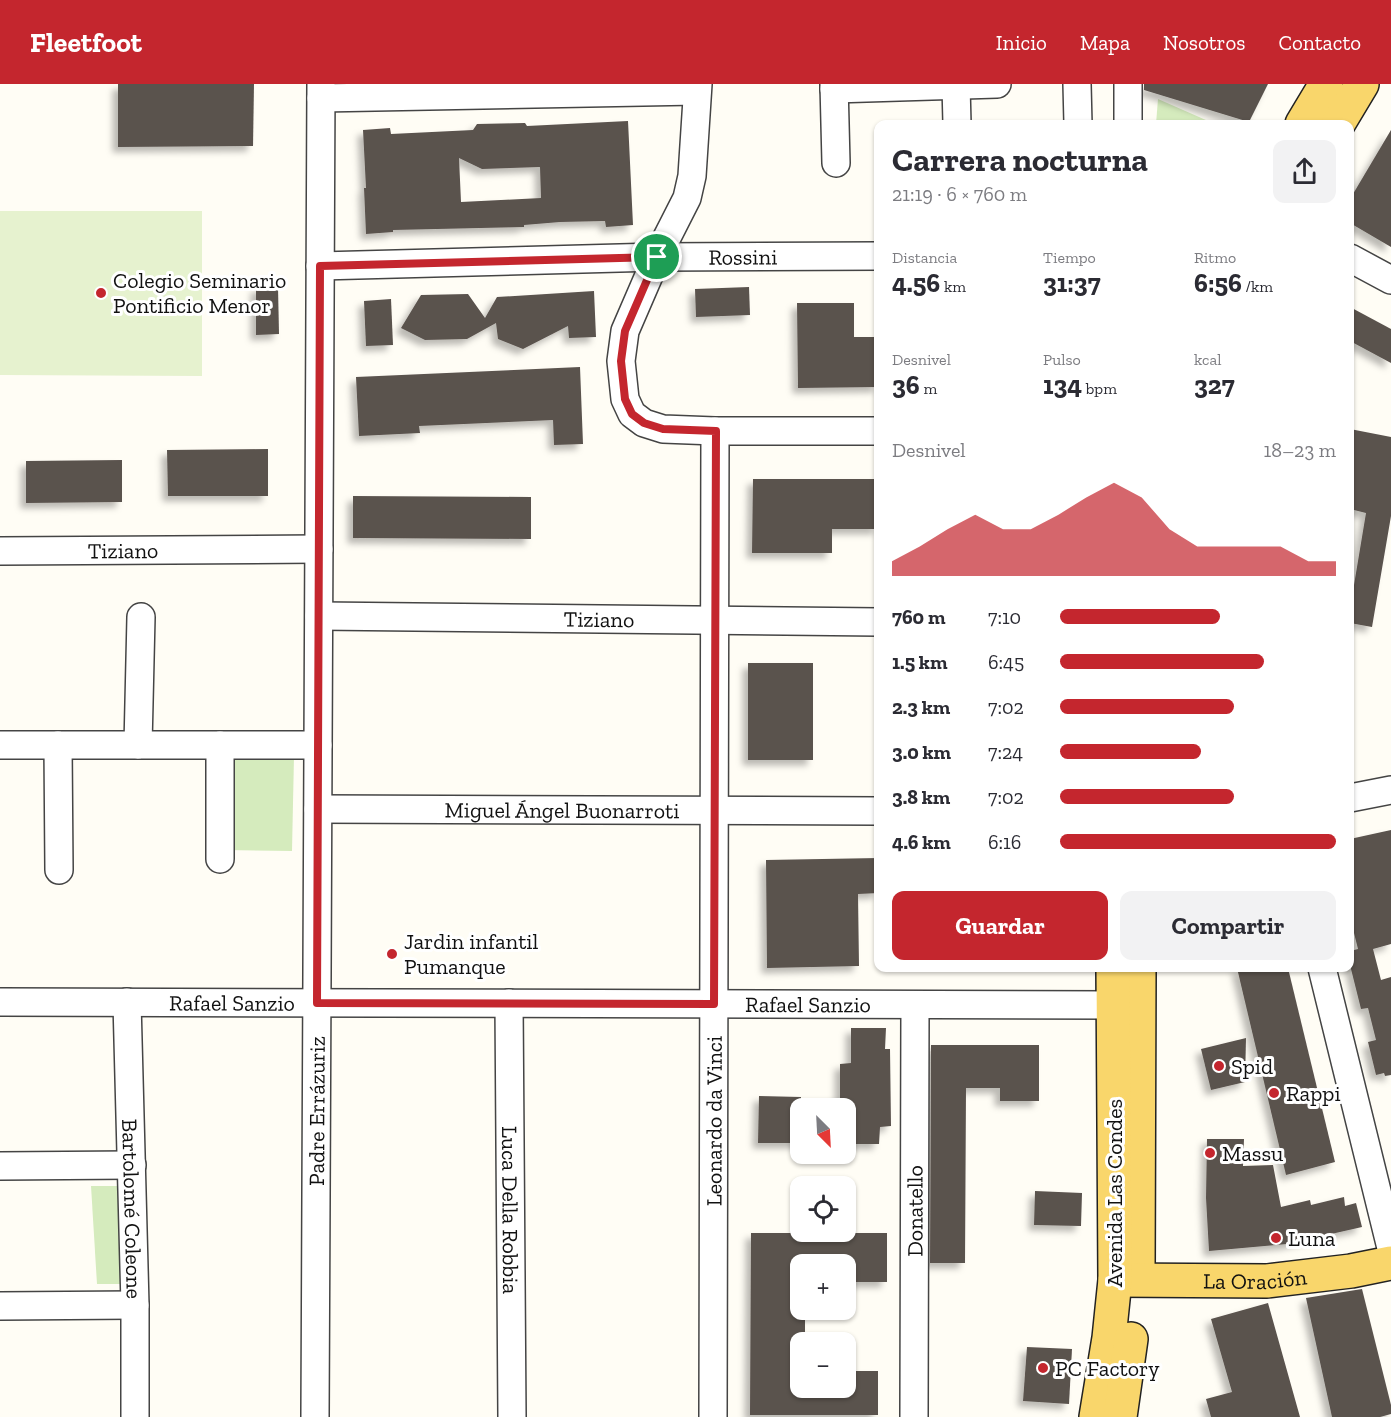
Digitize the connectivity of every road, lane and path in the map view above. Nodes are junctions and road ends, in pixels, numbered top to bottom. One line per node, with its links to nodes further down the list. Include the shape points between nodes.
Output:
1 (997, 84): 6 (street)
2 (1077, 84): 11 (street)
3 (1128, 84): 12 (street)
4 (1326, 84): 13 (main road)
5 (1362, 84): 14 (main road)
6 (956, 85): 7 (street); 10 (street)
7 (834, 86): 15 (street)
8 (698, 87): 9 (street); 17 (street, via 690,187 683,209)
9 (321, 91): 19 (street, Padre Errázuriz)
10 (957, 120)
11 (1078, 120)
12 (1128, 120)
13 (1304, 120)
14 (1340, 120)
15 (836, 163)
16 (874, 256): 17 (street, Rossini)
17 (657, 257): 19 (street, Rossini); 21 (street, via 625,331 621,361 625,399 632,414 644,423 663,429)
18 (1354, 260): 20 (street)
19 (320, 266): 23 (street, Padre Errázuriz)
20 (1391, 280)
21 (716, 431): 22 (street); 27 (street, Leonardo da Vinci)
22 (874, 431)
23 (319, 549): 24 (street, Tiziano); 26 (street, Padre Errázuriz)
24 (0, 551)
25 (141, 616): 31 (street)
26 (319, 616): 27 (street, Tiziano); 33 (street, Padre Errázuriz)
27 (715, 621): 28 (street, Tiziano); 37 (street, Leonardo da Vinci)
28 (874, 622)
29 (0, 745): 30 (street)
30 (58, 745): 31 (street); 40 (street)
31 (138, 745): 32 (street)
32 (220, 745): 33 (street); 39 (street)
33 (318, 745): 36 (street, Padre Errázuriz)
34 (1391, 790): 35 (street)
35 (1354, 797)
36 (318, 809): 37 (street, Miguel Ángel Buonarroti); 46 (street, Padre Errázuriz)
37 (714, 811): 38 (street, Miguel Ángel Buonarroti); 48 (street, Leonardo da Vinci)
38 (874, 811)
39 (220, 859)
40 (59, 870)
41 (1113, 972): 50 (main road, Avenida Las Condes)
42 (1139, 972): 55 (main road, Avenida Las Condes)
43 (1323, 972): 53 (street)
44 (0, 1002): 45 (street, Rafael Sanzio)
45 (127, 1002): 46 (street, Rafael Sanzio); 51 (street, Bartolomé Coleone)
46 (317, 1003): 47 (street, Rafael Sanzio); 59 (street, Padre Errázuriz)
47 (509, 1003): 48 (street, Rafael Sanzio); 60 (street, Luca Della Robbia)
48 (714, 1004): 49 (street, Rafael Sanzio); 61 (street, Leonardo da Vinci)
49 (915, 1005): 50 (street, Rafael Sanzio); 62 (street, Donatello)
50 (1113, 1005): 55 (main road, Avenida Las Condes)
51 (132, 1165): 52 (street); 57 (street, Bartolomé Coleone)
52 (0, 1166)
53 (1391, 1248)
54 (1391, 1263): 55 (main road, La Oración, via 1267,1281)
55 (1127, 1280): 63 (main road, Avenida Las Condes, via 1109,1338); 64 (main road, Avenida Las Condes)
56 (0, 1305): 57 (street)
57 (135, 1305): 58 (street, Bartolomé Coleone)
58 (135, 1417)
59 (315, 1417)
60 (512, 1417)
61 (713, 1417)
62 (914, 1417)
63 (1096, 1417)
64 (1120, 1417)

